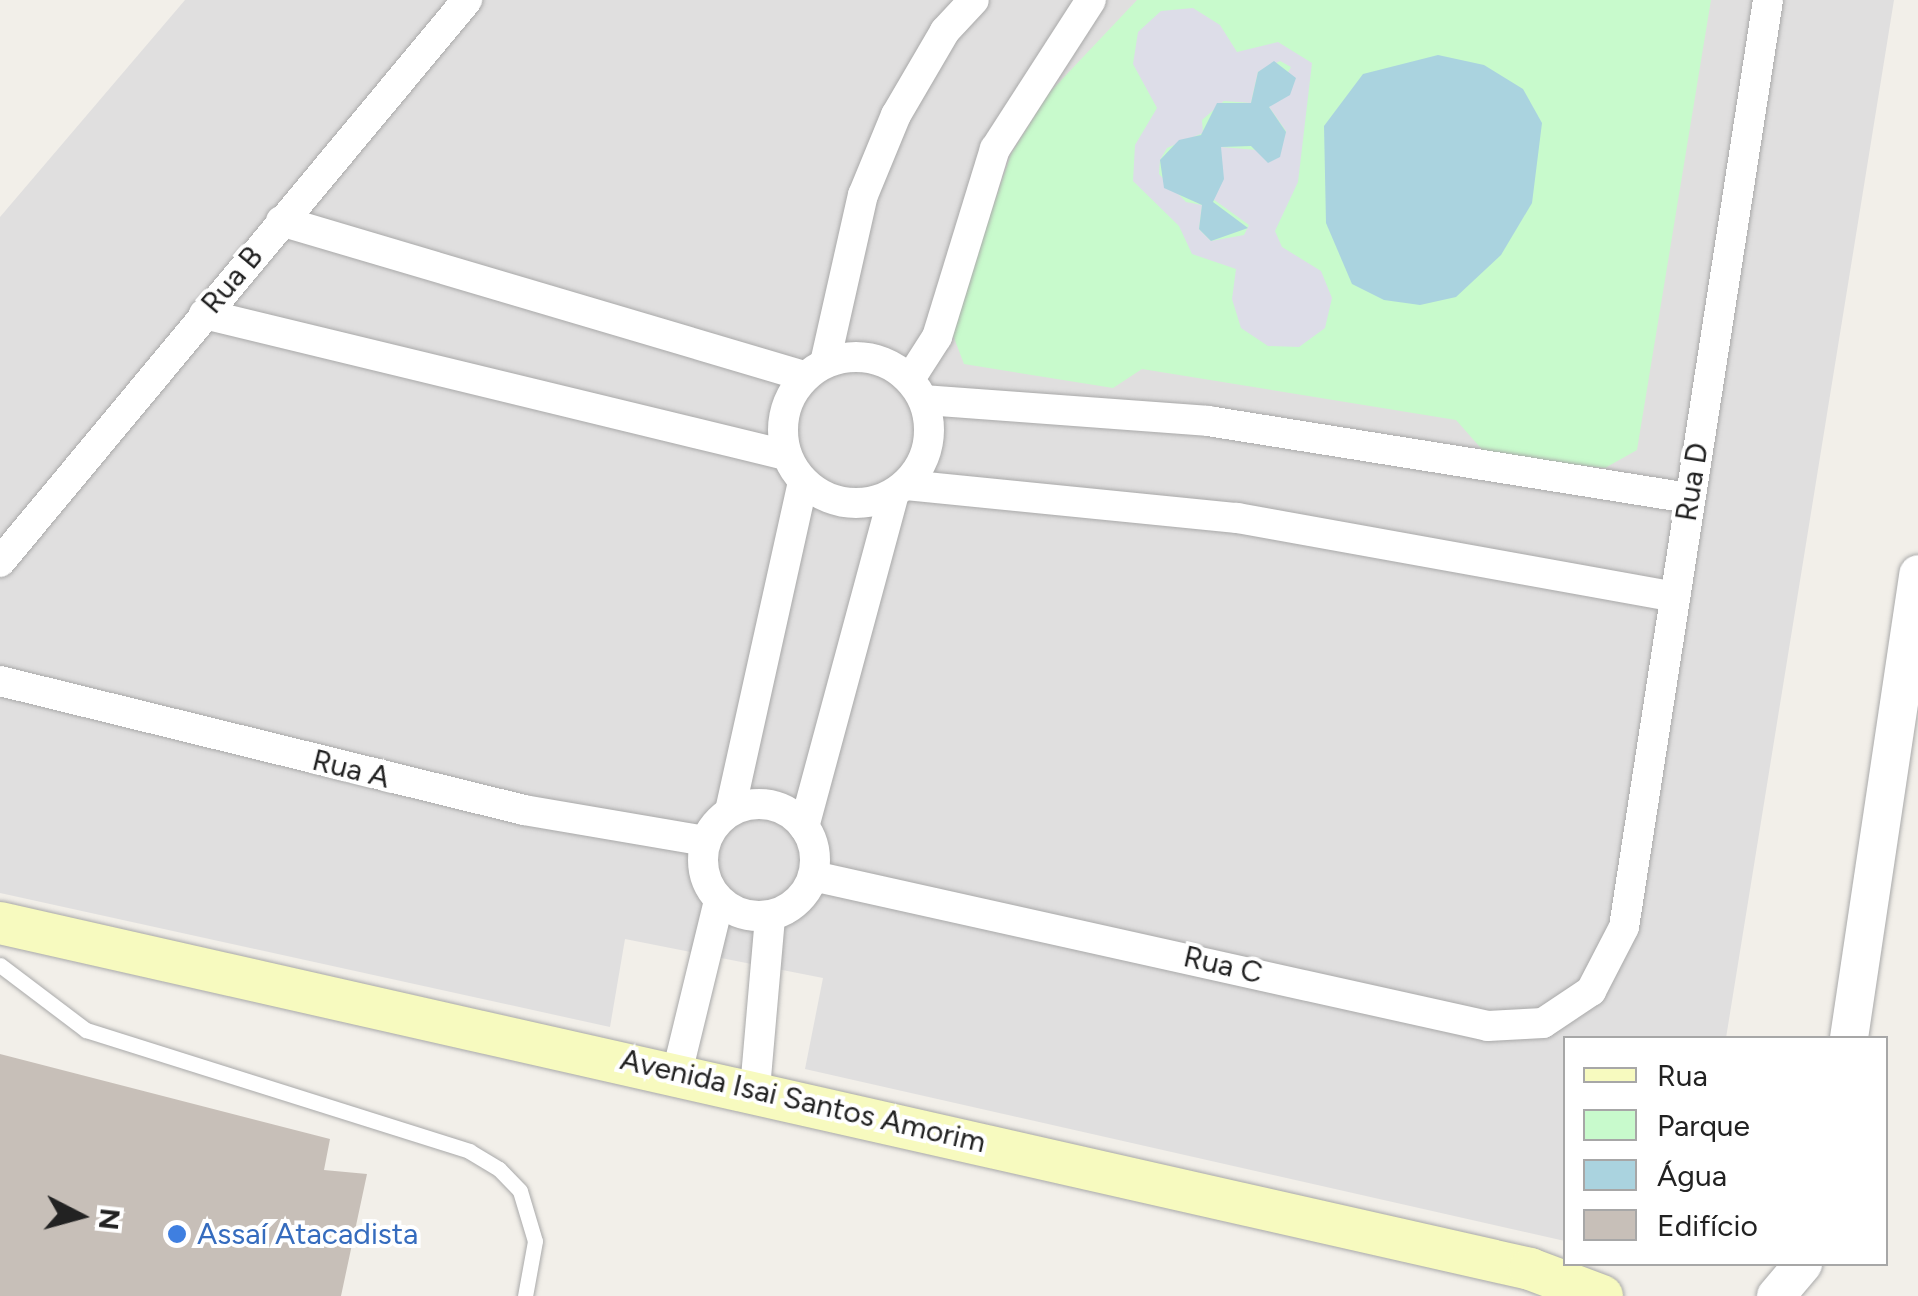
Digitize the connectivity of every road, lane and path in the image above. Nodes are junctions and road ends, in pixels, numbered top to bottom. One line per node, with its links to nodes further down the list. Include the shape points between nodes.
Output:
1 (466, 0): 5 (street, Rua B)
2 (974, 0): 7 (street, via 945,31 896,115 863,196)
3 (1092, 0): 8 (street, via 995,149)
4 (1768, 0): 12 (street, Rua D)
5 (281, 221): 6 (street, Rua B); 7 (street)
6 (204, 314): 9 (street); 13 (street, Rua B)
7 (814, 370): 8 (street, via 855,356 885,362); 9 (street, via 784,413)
8 (917, 389): 11 (street, via 928,445); 12 (street, via 1208,420)
9 (786, 455): 10 (street)
10 (803, 483): 11 (street, via 846,502); 17 (street)
11 (900, 490): 15 (street, via 1237,518); 18 (street)
12 (1689, 498): 15 (street, Rua D)
13 (0, 562)
14 (1918, 574): 26 (street)
15 (1675, 597): 24 (street, Rua D, via 1624,927)
16 (0, 681): 19 (street, Rua A, via 524,810)
17 (730, 812): 18 (street, via 770,805); 19 (street)
18 (804, 827): 20 (street)
19 (706, 841): 21 (street, via 704,873)
20 (813, 876): 22 (street, via 797,902); 24 (street, Rua C, via 1488,1026 1543,1023 1592,991)
21 (719, 901): 22 (street, via 742,915); 27 (street)
22 (770, 916): 28 (street)
23 (0, 923): 27 (main road, Avenida Isai Santos Amorim)
24 (1610, 962)
25 (0, 965): 31 (lane, via 86,1030 468,1151 499,1169 520,1191 536,1241)
26 (1849, 1036)
27 (678, 1073): 28 (main road, Avenida Isai Santos Amorim)
28 (755, 1089): 32 (main road, Avenida Isai Santos Amorim, via 1530,1269)
29 (1801, 1266): 33 (street)
30 (1814, 1266): 34 (street)
31 (525, 1296)
32 (1602, 1296)
33 (1776, 1296)
34 (1808, 1296)

